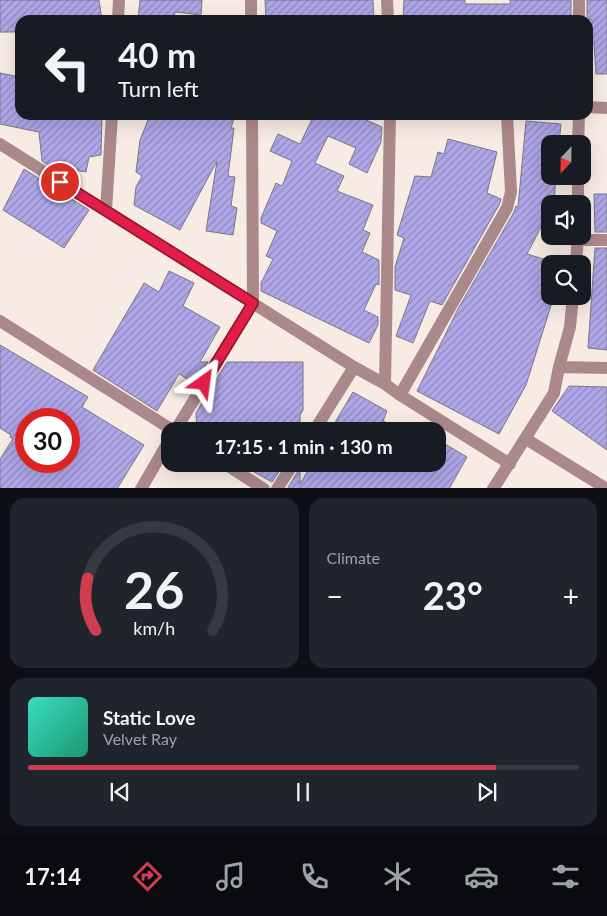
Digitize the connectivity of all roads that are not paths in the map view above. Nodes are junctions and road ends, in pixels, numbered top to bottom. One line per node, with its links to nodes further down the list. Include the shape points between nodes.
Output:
1 (119, 0): 5 (street)
2 (251, 0): 6 (street)
3 (387, 0): 7 (street)
4 (579, 0): 8 (street)
5 (118, 15)
6 (251, 15)
7 (388, 15)
8 (579, 15)
9 (593, 107): 10 (street)
10 (607, 108)
11 (112, 120): 18 (street)
12 (252, 120): 21 (street)
13 (390, 120): 27 (street)
14 (507, 120): 28 (street, via 511,192 507,208)
15 (578, 120): 16 (street)
16 (578, 135)
17 (0, 144): 18 (street)
18 (106, 210): 21 (street)
19 (591, 239): 20 (street)
20 (607, 240)
21 (253, 303): 25 (street); 29 (street)
22 (572, 305): 24 (street, via 570,327)
23 (0, 321): 31 (street)
24 (558, 366): 26 (street); 32 (street, via 554,393)
25 (354, 367): 27 (street); 30 (street)
26 (607, 368)
27 (385, 384): 28 (street)
28 (400, 395): 34 (street)
29 (180, 422)
30 (320, 422)
31 (161, 423)
32 (526, 438): 34 (street); 41 (street)
33 (161, 454): 37 (street)
34 (510, 464): 40 (street)
35 (238, 472): 38 (street)
36 (288, 472): 39 (street)
37 (141, 488)
38 (264, 488)
39 (277, 488)
40 (494, 488)
41 (607, 488)

